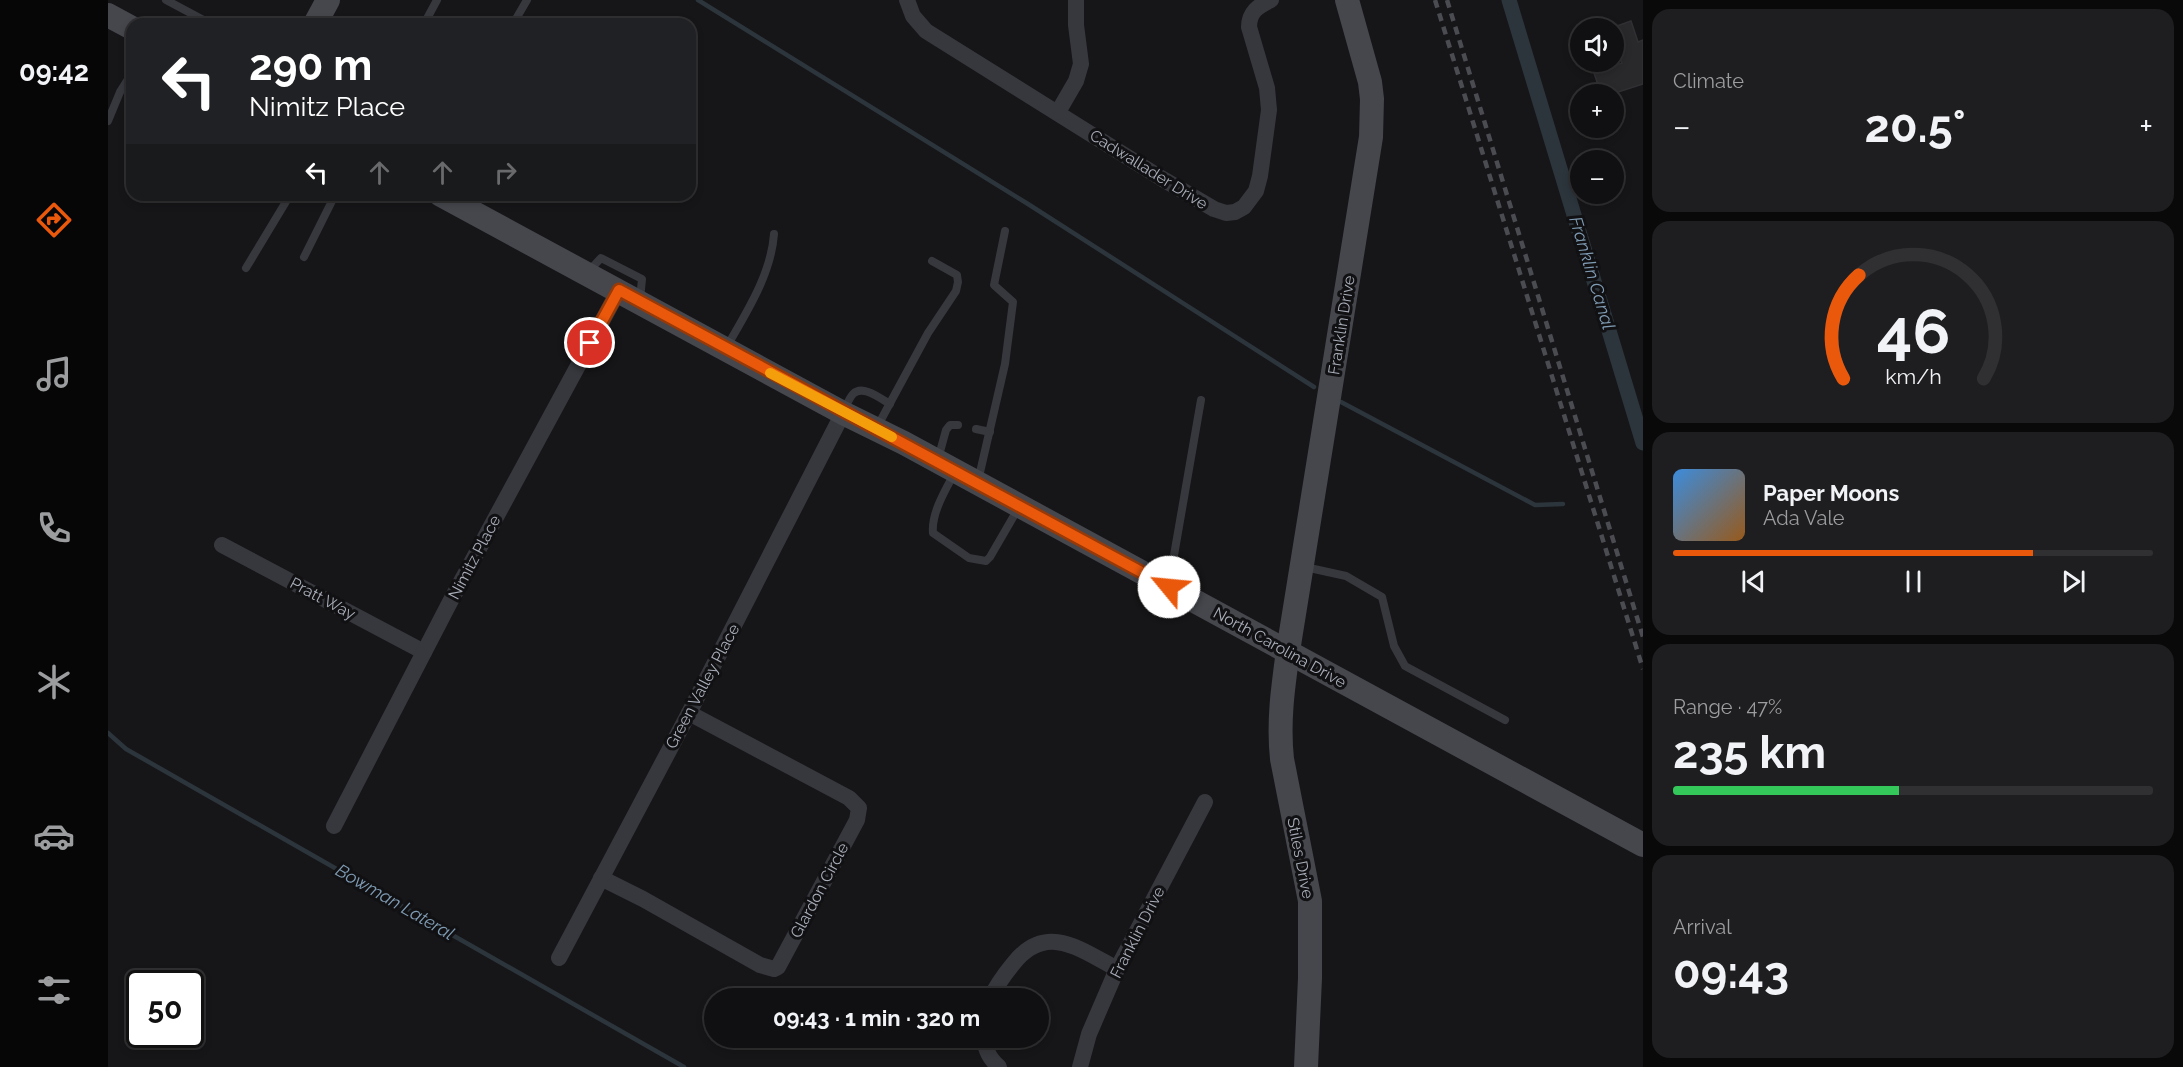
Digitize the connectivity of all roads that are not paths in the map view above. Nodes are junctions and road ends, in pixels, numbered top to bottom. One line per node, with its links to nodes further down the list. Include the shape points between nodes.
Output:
1 (166, 0): 10 (lane)
2 (328, 0): 11 (main road)
3 (437, 0): 12 (lane)
4 (527, 0): 13 (lane)
5 (907, 0): 16 (street, Cadwallader Drive, via 913,16 926,31)
6 (1076, 0): 16 (street, via 1081,64)
7 (1271, 0): 16 (street, Cadwallader Drive, via 1253,11 1249,19 1269,111 1260,177 1251,200 1235,212 1214,209)
8 (1347, 0): 41 (main road, Franklin Drive, via 1370,82 1371,137)
9 (108, 15): 14 (main road)
10 (200, 18)
11 (318, 18)
12 (427, 18)
13 (516, 18)
14 (126, 25)
15 (126, 82): 17 (lane)
16 (1059, 112)
17 (108, 121)
18 (286, 201): 25 (lane)
19 (331, 201): 23 (lane)
20 (452, 201): 26 (main road, North Carolina Drive)
21 (1005, 231): 36 (lane, via 994,285 1012,302 1005,364)
22 (774, 234): 29 (lane, via 773,252 765,273)
23 (304, 257)
24 (932, 261): 31 (lane, via 957,275 956,291)
25 (246, 268)
26 (587, 273): 27 (main road, North Carolina Drive); 28 (lane, via 601,258 622,268 642,279)
27 (619, 290): 28 (main road, North Carolina Drive); 44 (street, Nimitz Place)
28 (640, 302): 29 (main road, North Carolina Drive)
29 (726, 349): 32 (main road, North Carolina Drive)
30 (1201, 400): 42 (lane)
31 (890, 404): 32 (lane, via 860,391 853,394); 34 (lane)
32 (843, 413): 34 (main road, North Carolina Drive); 45 (street, Green Valley Place)
33 (958, 425): 37 (lane, via 950,425 946,430)
34 (876, 429): 37 (main road, North Carolina Drive)
35 (976, 429): 36 (lane)
36 (990, 432): 38 (lane)
37 (946, 467): 38 (main road, North Carolina Drive); 39 (lane, via 933,533 969,558 986,561 990,557)
38 (977, 484): 39 (main road, North Carolina Drive)
39 (1019, 507): 42 (main road, North Carolina Drive)
40 (222, 545): 44 (street, Pratt Way)
41 (1302, 566): 43 (main road, Franklin Drive); 46 (lane, via 1346,576 1382,597 1394,646 1405,666)
42 (1169, 587): 43 (main road, North Carolina Drive)
43 (1288, 651): 49 (main road, North Carolina Drive); 57 (main road, Stiles Drive, via 1280,738 1310,901)
44 (424, 652): 48 (street, Nimitz Place)
45 (689, 713): 50 (street, Green Valley Place); 50 (street, Glardon Circle, via 849,798 859,808 857,820 774,969)
46 (1505, 720)
47 (1205, 802): 52 (street, Franklin Drive)
48 (334, 826)
49 (1643, 846)
50 (601, 878): 51 (street, Green Valley Place)
51 (559, 958)
52 (1117, 969): 53 (street, via 1062,942 1045,941 1030,946); 56 (street, Franklin Drive, via 1089,1034)
53 (996, 988)
54 (986, 1048): 55 (street)
55 (999, 1067)
56 (1080, 1067)
57 (1306, 1067)

